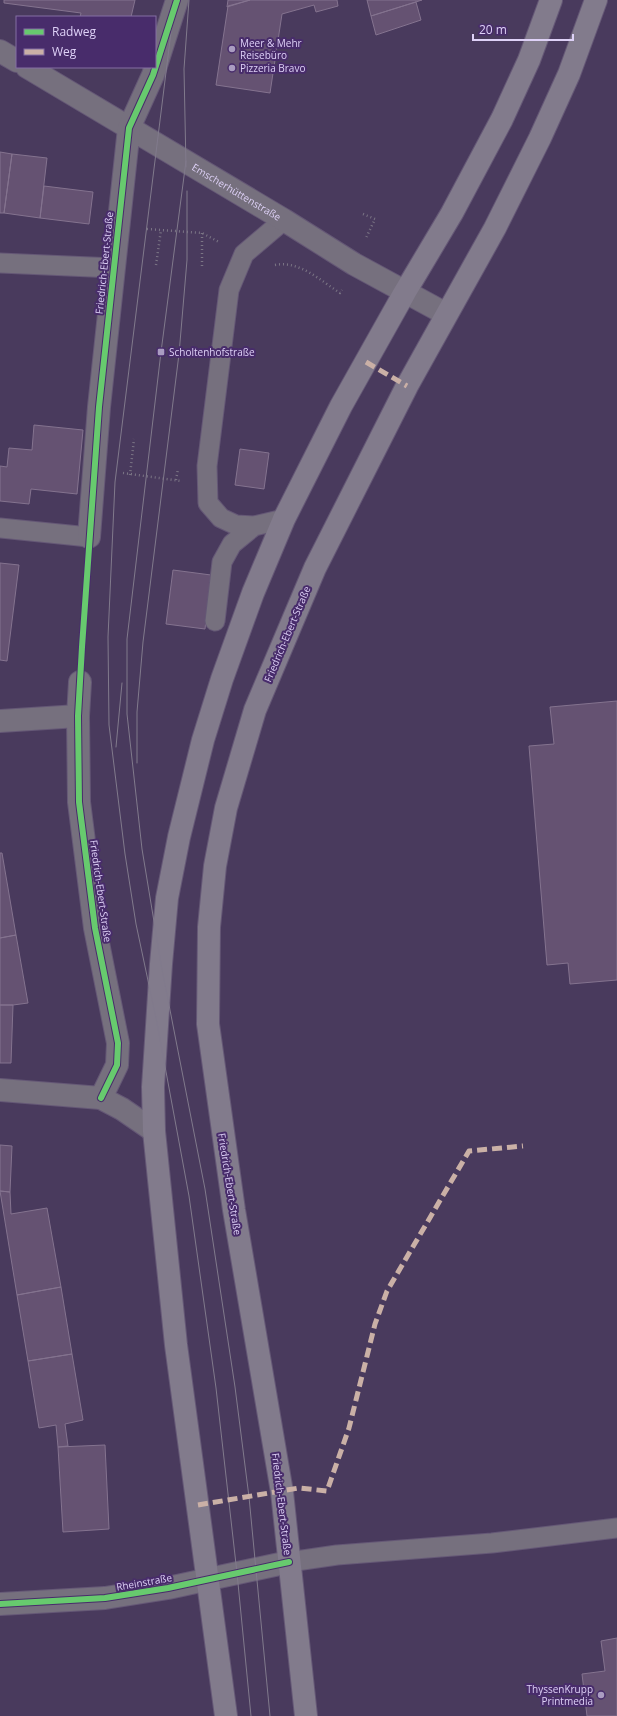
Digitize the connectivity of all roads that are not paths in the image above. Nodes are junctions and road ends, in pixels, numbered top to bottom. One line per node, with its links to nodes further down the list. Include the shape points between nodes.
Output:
1 (177, 0): 6 (street, Friedrich-Ebert-Straße)
2 (551, 0): 13 (main road, via 502,119 452,213)
3 (596, 0): 14 (main road, Friedrich-Ebert-Straße, via 569,74 540,138 496,228)
4 (0, 51): 5 (street)
5 (16, 60)
6 (156, 66)
7 (29, 68): 9 (street, Emscherhüttenstraße)
8 (155, 68): 9 (street, Friedrich-Ebert-Straße)
9 (129, 128): 10 (street, Emscherhüttenstraße); 12 (street, Friedrich-Ebert-Straße)
10 (284, 220): 13 (street, Emscherhüttenstraße, via 354,264); 16 (lane, via 244,254 229,290 207,466 208,503 221,518 236,525)
11 (0, 263): 12 (lane)
12 (114, 268): 18 (street, Friedrich-Ebert-Straße, via 99,407)
13 (405, 292): 14 (street, Emscherhüttenstraße); 15 (main road, via 341,406)
14 (446, 314): 27 (main road, Friedrich-Ebert-Straße, via 316,568 263,689 226,808 215,866 209,927 208,1024 234,1210 282,1492)
15 (284, 519): 16 (lane); 25 (main road, via 253,593 222,679 203,740 179,837 168,898 161,964 152,1087)
16 (254, 526): 19 (lane, via 232,544 222,562)
17 (0, 528): 18 (lane)
18 (89, 537)
19 (215, 621)
20 (80, 682): 21 (street, Friedrich-Ebert-Straße)
21 (78, 716): 22 (street); 24 (street, Friedrich-Ebert-Straße, via 79,802 86,867 118,1043 117,1065)
22 (0, 720)
23 (0, 1090): 24 (street)
24 (101, 1098): 25 (street)
25 (154, 1131): 28 (main road, via 176,1345)
26 (617, 1528): 27 (lane, via 492,1543)
27 (289, 1562): 28 (street, Rheinstraße); 31 (main road, Friedrich-Ebert-Straße)
28 (207, 1579): 29 (street, Rheinstraße, via 105,1598); 30 (main road)
29 (0, 1604)
30 (226, 1716)
31 (306, 1716)

